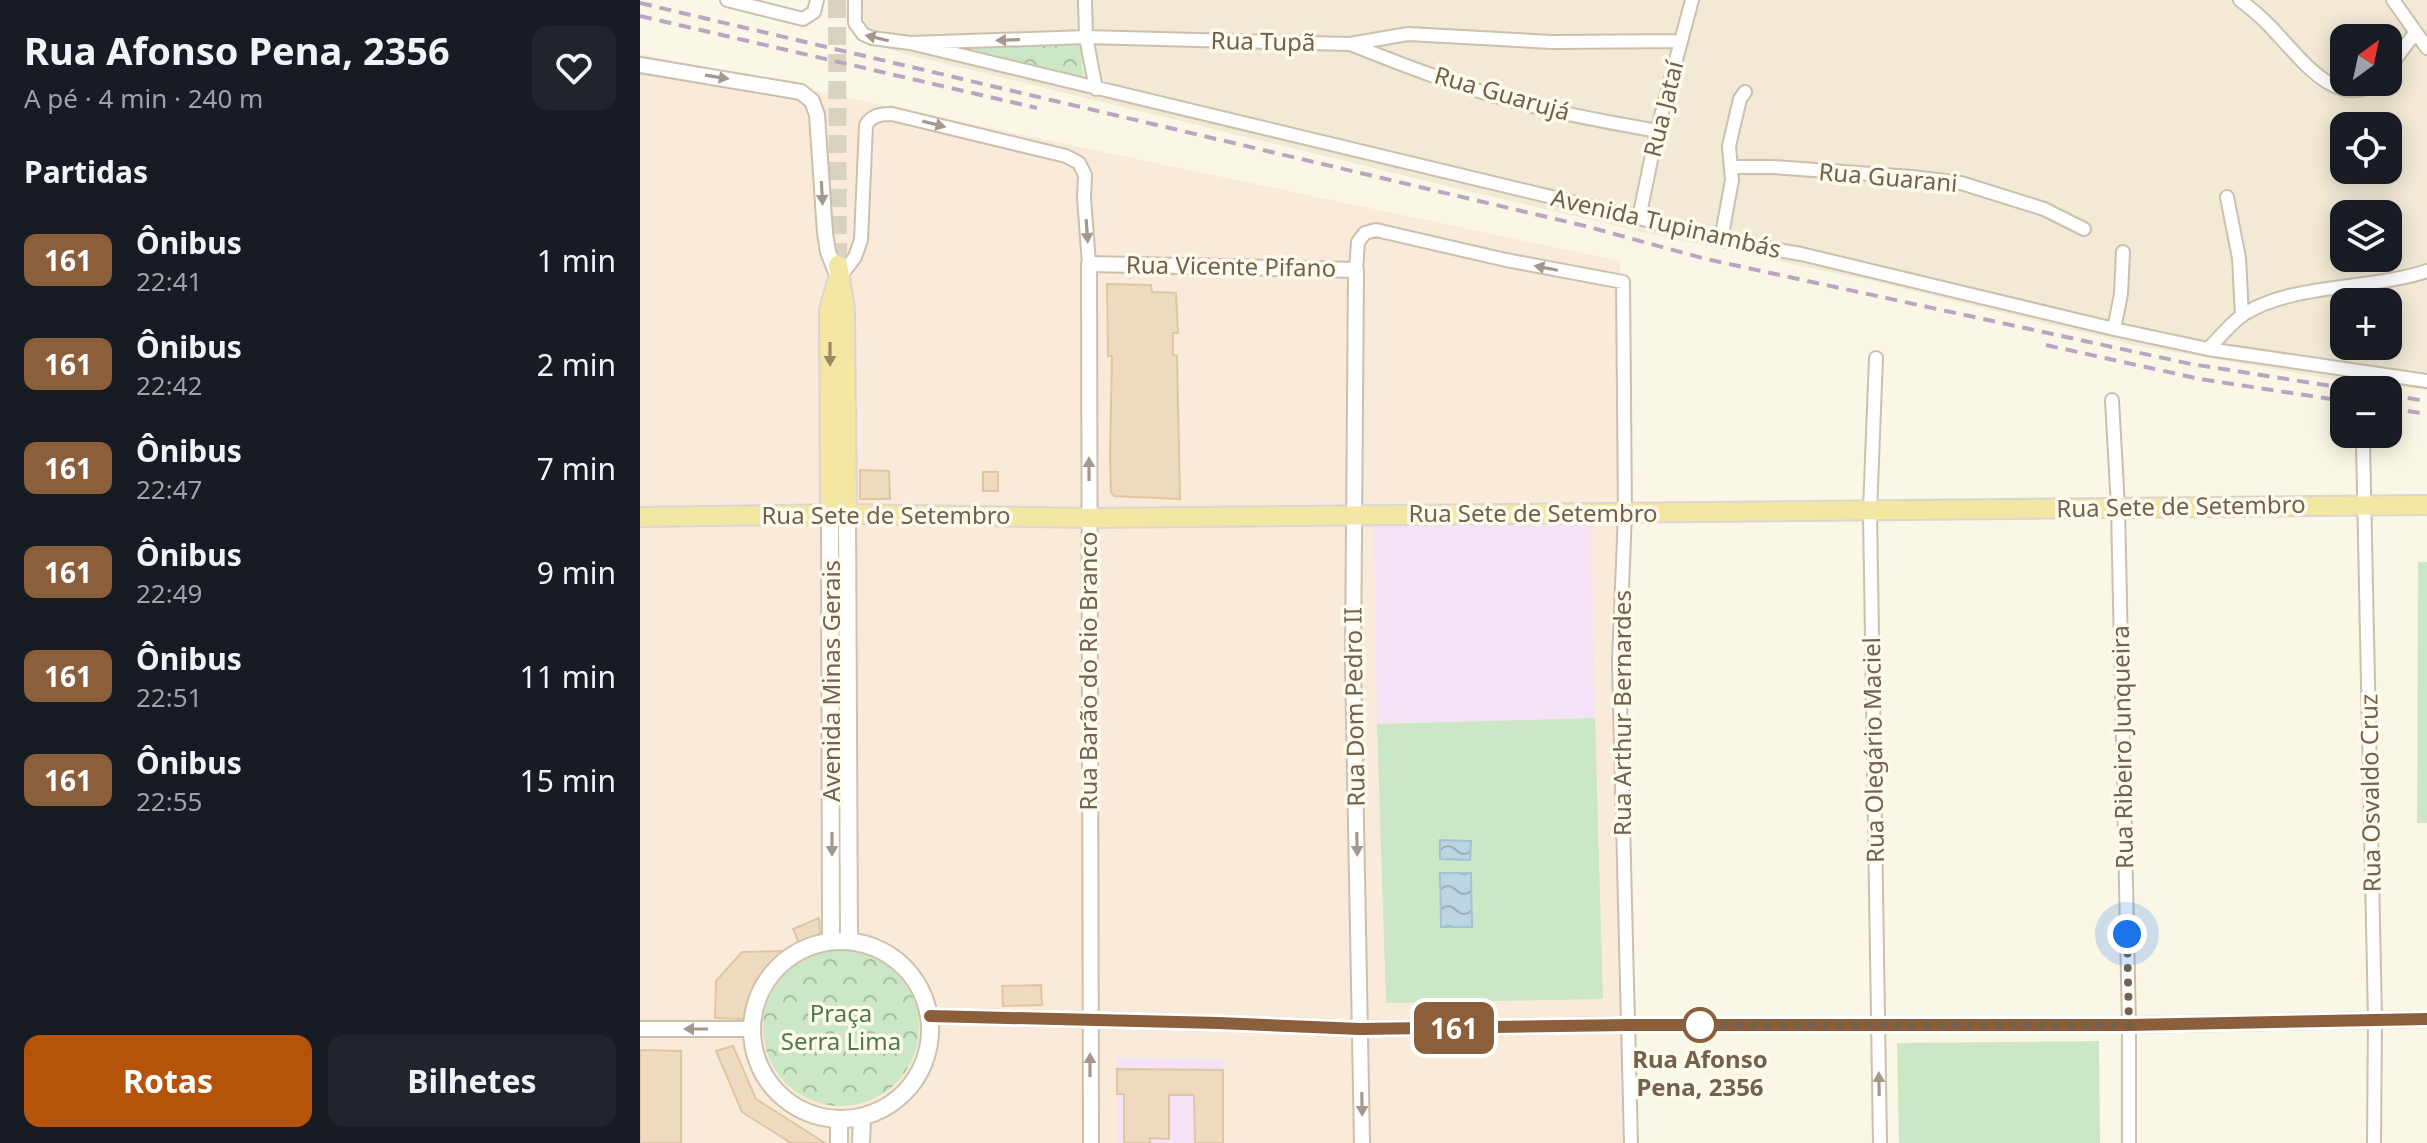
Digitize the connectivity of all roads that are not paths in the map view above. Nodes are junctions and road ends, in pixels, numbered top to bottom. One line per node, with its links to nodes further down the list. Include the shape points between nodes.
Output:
1 (727, 0): 7 (street, via 798,19 807,18)
2 (855, 0): 11 (street, Rua Tupã, one-way to 2, via 859,31)
3 (1085, 0): 9 (street)
4 (1692, 0): 10 (street, Rua Jataí)
5 (2240, 0): 16 (street)
6 (2393, 0): 8 (street)
7 (816, 6)
8 (2415, 33): 13 (street); 14 (street)
9 (1086, 37): 11 (street, Rua Tupã, one-way to 11); 12 (street, Rua Tupã); 17 (street)
10 (1681, 41): 12 (street, Rua Tupã, via 1552,42 1408,34); 19 (street, Rua Jataí)
11 (910, 43): 17 (street, Avenida Tupinambás)
12 (1350, 44): 19 (street, Rua Guarujá, via 1508,100)
13 (2427, 48)
14 (2402, 50)
15 (640, 65): 28 (street, Avenida Minas Gerais, one-way to 28, via 801,92 812,101 825,233)
16 (2330, 83)
17 (1096, 89): 22 (street, Avenida Tupinambás)
18 (1745, 92): 20 (street, via 1729,146)
19 (1657, 131): 22 (street, Rua Jataí)
20 (1732, 167): 23 (street, Rua Guarani, via 1961,183 2044,209); 24 (street)
21 (2227, 197): 31 (street, via 2239,258)
22 (1639, 218): 24 (street, Avenida Tupinambás)
23 (2084, 229)
24 (1721, 240): 32 (street, Avenida Tupinambás, via 1801,254)
25 (2123, 252): 32 (street)
26 (1089, 264): 27 (street, Rua Vicente Pifano); 28 (street, Rua Barão do Rio Branco, one-way to 26, via 855,257 861,240 865,130 871,118 882,114 1079,163 1086,180); 46 (street, Rua Barão do Rio Branco, one-way to 26)
27 (1356, 270): 30 (street, Rua Vicente Pifano, one-way to 27, via 1376,230 1358,242); 44 (street, Rua Dom Pedro II)
28 (838, 271): 43 (main road, Avenida Minas Gerais, via 845,309)
29 (2427, 271): 31 (street, via 2283,297)
30 (1623, 282): 42 (street, Rua Arthur Bernardes)
31 (2242, 316): 33 (street)
32 (2114, 329): 33 (street, Avenida Tupinambás)
33 (2208, 349): 35 (street, Avenida Tupinambás)
34 (1876, 358): 41 (street, Rua Olegário Maciel)
35 (2427, 381)
36 (2112, 400): 40 (street, Rua Ribeiro Junqueira)
37 (2363, 448): 38 (street, Rua Osvaldo Cruz)
38 (2365, 505): 39 (main road, Rua Sete de Setembro); 40 (main road, Rua Sete de Setembro); 50 (street, Rua Osvaldo Cruz)
39 (2427, 505)
40 (2118, 507): 41 (main road, Rua Sete de Setembro); 55 (street, Rua Ribeiro Junqueira)
41 (1870, 511): 42 (main road, Rua Sete de Setembro); 54 (street, Rua Olegário Maciel)
42 (1625, 513): 44 (main road, Rua Sete de Setembro); 53 (street, Rua Arthur Bernardes, via 1619,662)
43 (839, 514): 45 (main road, Rua Sete de Setembro); 46 (main road, Rua Sete de Setembro); 47 (main road, Avenida Minas Gerais, one-way to 47); 48 (main road, Avenida Minas Gerais)
44 (1354, 514): 46 (main road, Rua Sete de Setembro); 58 (street, Rua Dom Pedro II, one-way to 58)
45 (640, 517)
46 (1089, 518): 52 (street, Rua Barão do Rio Branco)
47 (831, 941): 48 (main road); 57 (main road, via 801,950 781,964 755,1005)
48 (849, 941): 49 (main road, via 878,948 902,965 921,988)
49 (930, 1016): 52 (street); 59 (main road, via 930,1043 922,1069 907,1091)
50 (2375, 1019): 51 (street); 55 (street); 68 (street, Rua Osvaldo Cruz)
51 (2427, 1019)
52 (1090, 1021): 58 (street); 63 (street, Rua Barão do Rio Branco, one-way to 52)
53 (1628, 1025): 54 (street); 58 (street); 65 (street, Rua Arthur Bernardes)
54 (1879, 1025): 55 (street); 66 (street, Rua Olegário Maciel, one-way to 54)
55 (2129, 1025): 67 (street, Rua Ribeiro Junqueira)
56 (640, 1029): 57 (street, one-way to 56)
57 (752, 1029): 60 (main road, via 763,1073 777,1092 795,1106)
58 (1360, 1029): 64 (street, Rua Dom Pedro II, one-way to 64)
59 (862, 1117): 60 (main road); 62 (main road)
60 (839, 1119): 61 (main road)
61 (839, 1143)
62 (861, 1143)
63 (1091, 1143)
64 (1362, 1143)
65 (1631, 1143)
66 (1880, 1143)
67 (2129, 1143)
68 (2374, 1143)

